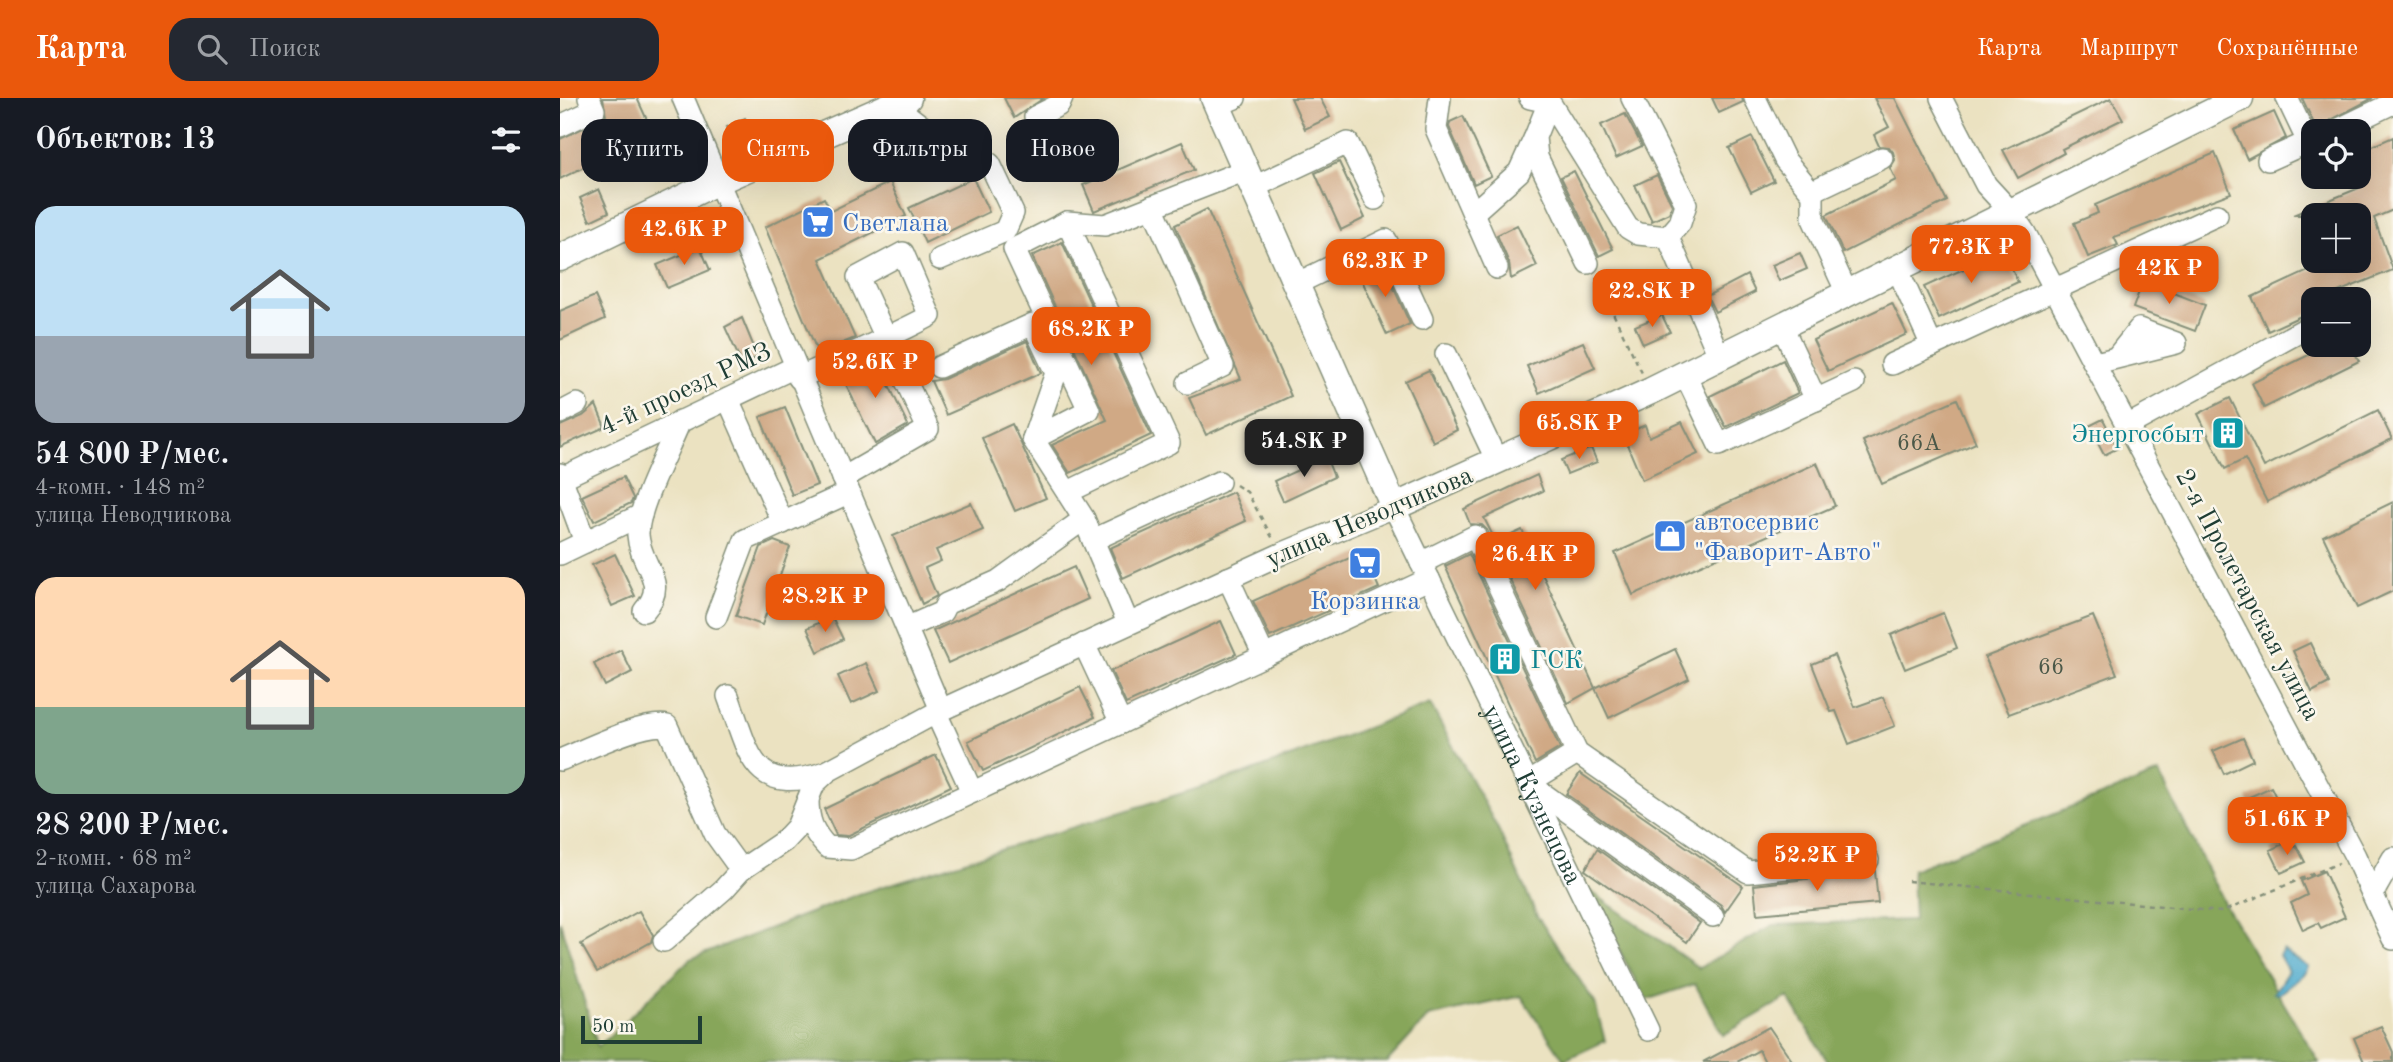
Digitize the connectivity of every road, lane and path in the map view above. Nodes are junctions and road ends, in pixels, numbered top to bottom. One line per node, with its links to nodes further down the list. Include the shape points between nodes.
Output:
1 (589, 98): 16 (street, via 594,110)
2 (683, 98): 21 (street)
3 (1062, 98): 14 (street, via 1059,105)
4 (1440, 98): 26 (street, via 1436,129)
5 (1632, 98): 29 (street, via 1686,204 1686,213)
6 (1755, 98): 22 (street, via 1785,160)
7 (1941, 98): 25 (street, 2-я Пролетарская улица, via 1986,185)
8 (2240, 98): 25 (main road, улица Неводчикова)
9 (2287, 98): 19 (street, via 2308,142)
10 (1547, 99): 17 (street); 29 (street, via 1628,228 1638,234)
11 (1222, 100): 20 (main road, улица Кузнецова)
12 (901, 101): 21 (main road); 31 (street, via 931,133 990,164 1013,213 1006,230)
13 (2393, 103): 15 (street)
14 (1035, 117)
15 (2360, 119)
16 (560, 126)
17 (1535, 137): 26 (street, via 1519,173); 32 (street, via 1541,166)
18 (1882, 158): 22 (street)
19 (2268, 160)
20 (1250, 179): 23 (street, via 1348,143); 24 (street); 35 (main road, улица Кузнецова)
21 (716, 183): 30 (main road); 46 (street)
22 (1813, 194): 37 (street, via 1813,219)
23 (1375, 199)
24 (1152, 206): 28 (street, via 1105,225); 49 (street, via 1223,366)
25 (2010, 211): 34 (main road, улица Неводчикова); 36 (street, 2-я Пролетарская улица)
26 (1473, 214): 33 (street)
27 (2217, 215): 36 (street)
28 (1067, 222): 55 (street, via 1014,249 1089,410); 60 (street, via 1169,443)
29 (1668, 237): 43 (street)
30 (560, 258)
31 (940, 259)
32 (1588, 262): 50 (path)
33 (1497, 268)
34 (1897, 268): 37 (main road, улица Неводчикова); 41 (street)
35 (1296, 284): 38 (street, via 1386,240); 61 (main road, улица Кузнецова)
36 (2056, 291): 41 (street); 54 (street, 2-я Пролетарская улица, via 2106,361)
37 (1847, 293): 39 (main road, улица Неводчикова)
38 (1422, 319)
39 (1782, 326): 43 (main road, улица Неводчикова); 52 (street)
40 (2301, 331): 54 (street)
41 (1932, 346): 44 (street)
42 (1446, 354): 56 (street)
43 (1719, 356): 47 (main road, улица Неводчикова)
44 (1892, 364)
45 (939, 367): 55 (street, via 1033,324 1056,373)
46 (797, 372): 51 (street, 4-й проезд РМЗ); 59 (street); 59 (street, 4-й проезд РМЗ, via 885,338 928,429)
47 (1685, 374): 50 (main road, улица Неводчикова); 52 (street, via 1719,445)
48 (1854, 382): 52 (street)
49 (1188, 383)
50 (1651, 391): 56 (main road, улица Неводчикова)
51 (729, 399): 53 (street, 4-й проезд РМЗ); 64 (street)
52 (1815, 400)
53 (680, 421): 57 (street, 4-й проезд РМЗ); 62 (street)
54 (2129, 425): 86 (street, 2-я Пролетарская улица)
55 (1033, 439): 60 (street)
56 (1497, 461): 61 (main road, улица Неводчикова)
57 (561, 477): 66 (street)
58 (1219, 482): 65 (street); 68 (path, via 1233,483 1247,492)
59 (846, 485): 64 (street); 74 (street)
60 (1068, 492): 63 (street)
61 (1394, 507): 68 (street, улица Неводчикова); 69 (street, улица Кузнецова)
62 (641, 515): 66 (street); 71 (street, via 640,545 656,588)
63 (1084, 519): 65 (street); 74 (street, via 998,581)
64 (782, 523): 72 (street, via 745,540)
65 (1093, 540): 73 (street)
66 (585, 542): 67 (street)
67 (560, 554)
68 (1281, 554): 70 (street, улица Неводчикова)
69 (1425, 571): 76 (street); 80 (street, via 1475,536); 83 (street, улица Кузнецова)
70 (1228, 578): 73 (street, улица Неводчикова); 76 (street)
71 (644, 611)
72 (716, 617)
73 (1128, 623): 75 (street, улица Неводчикова)
74 (908, 627): 78 (street)
75 (1084, 644): 78 (street, улица Неводчикова); 79 (street)
76 (1264, 656): 79 (street)
77 (728, 696): 82 (street, via 750,754 765,773 798,782)
78 (938, 712): 82 (street, улица Неводчикова); 84 (street)
79 (1121, 723): 84 (street)
80 (1577, 753): 83 (street); 88 (street, via 1748,872)
81 (560, 760): 89 (street, via 635,731 667,726 715,834)
82 (828, 771): 85 (street, улица Неводчикова, via 814,784)
83 (1528, 783): 92 (street); 95 (street, улица Кузнецова)
84 (972, 792): 85 (street, via 843,850 827,847 819,838 811,826)
85 (808, 799): 89 (street, улица Неводчикова, via 797,827 784,841)
86 (2355, 856): 90 (path, via 2222,912); 91 (street, 2-я Пролетарская улица)
87 (2393, 858): 91 (street)
88 (1868, 860)
89 (741, 870): 94 (street, улица Неводчикова)
90 (1908, 881)
91 (2373, 893): 93 (street, 2-я Пролетарская улица)
92 (1713, 916)
93 (2393, 939)
94 (664, 941)
95 (1648, 1030)

